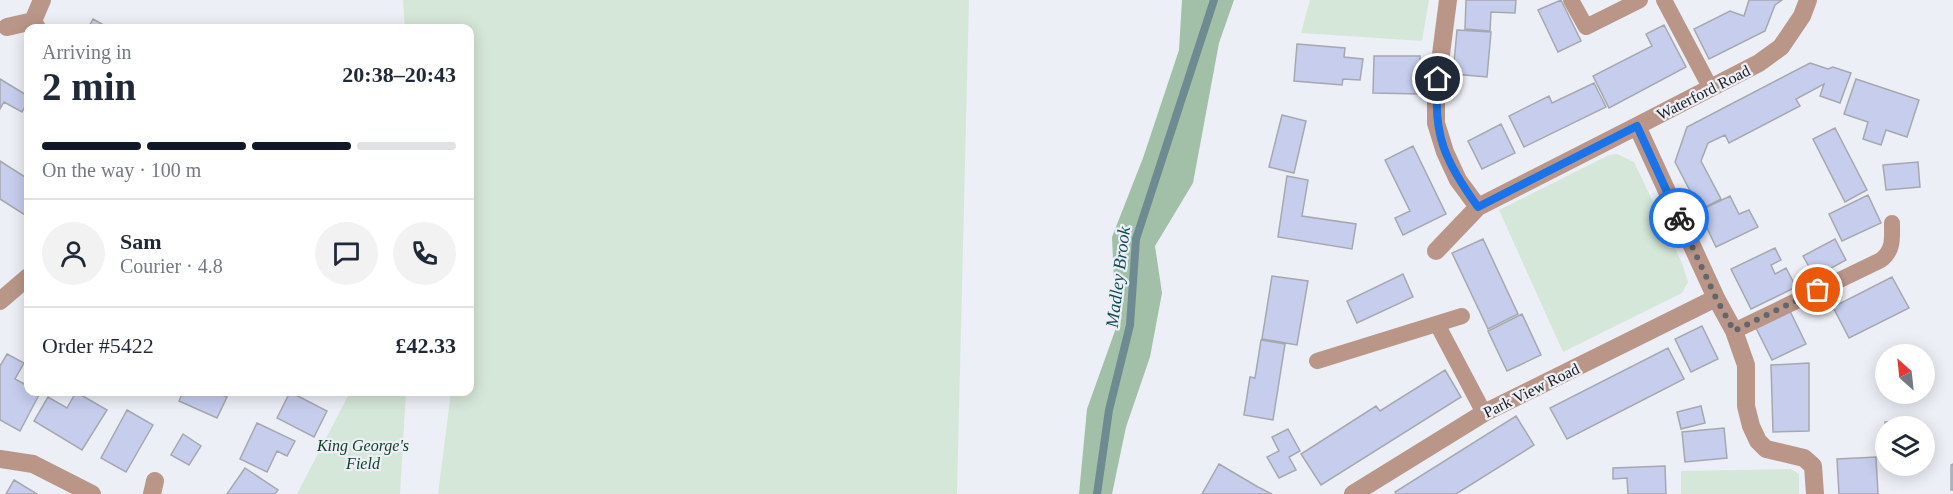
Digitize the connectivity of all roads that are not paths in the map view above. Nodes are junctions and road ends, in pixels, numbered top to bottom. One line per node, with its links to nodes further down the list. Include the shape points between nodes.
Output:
1 (42, 0): 7 (street)
2 (1448, 0): 12 (street, via 1436,123 1458,180)
3 (1571, 0): 4 (lane, via 1586,27)
4 (1640, 0)
5 (1664, 0): 10 (lane)
6 (1808, 0): 10 (street, Waterford Road, via 1781,47 1759,63)
7 (35, 24)
8 (24, 26): 9 (street)
9 (7, 27)
10 (1710, 87): 11 (street, Waterford Road)
11 (1637, 126): 12 (street); 16 (street, Waterford Road)
12 (1478, 207): 14 (street)
13 (1892, 223): 20 (lane, via 1892,248 1881,260)
14 (1436, 251)
15 (24, 280): 17 (street)
16 (1716, 298): 20 (street, Waterford Road); 22 (street, Park View Road)
17 (0, 301)
18 (1462, 316): 19 (lane)
19 (1437, 324): 21 (lane); 22 (lane)
20 (1734, 331): 26 (street, Waterford Road, via 1746,365 1750,426 1766,448 1804,458 1813,466)
21 (1317, 361)
22 (1484, 413): 25 (street, Park View Road)
23 (0, 459): 24 (street, via 33,464)
24 (92, 494)
25 (1353, 494)
26 (1815, 494)

